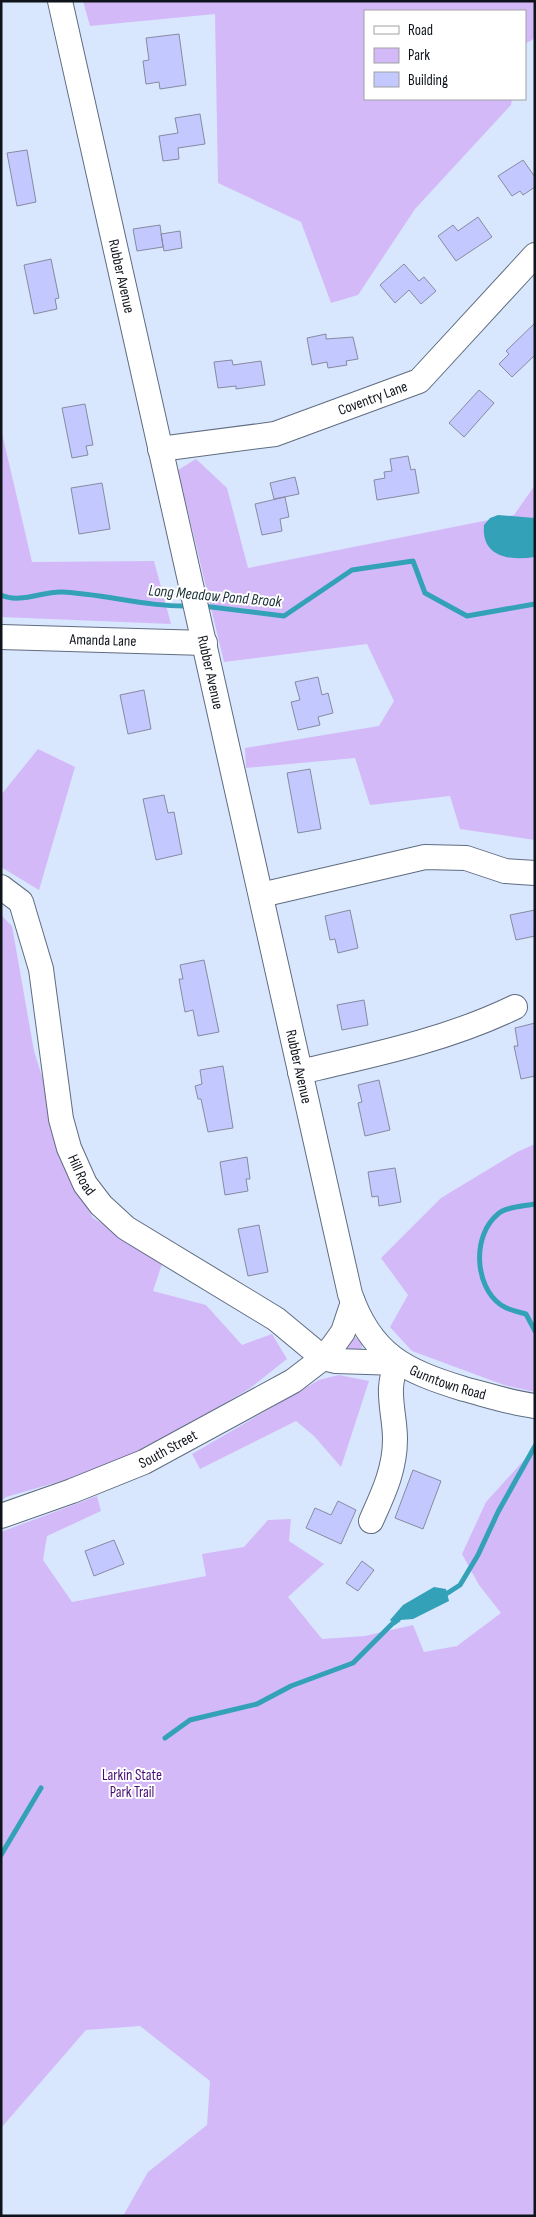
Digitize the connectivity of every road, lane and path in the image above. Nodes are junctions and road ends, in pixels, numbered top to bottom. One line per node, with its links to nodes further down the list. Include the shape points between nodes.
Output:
1 (60, 1): 3 (street, Rubber Avenue)
2 (535, 255): 3 (street, Coventry Lane, via 419,381 275,434)
3 (160, 449): 5 (street, Rubber Avenue)
4 (1, 637): 5 (street, Amanda Lane)
5 (205, 643): 8 (street, Rubber Avenue)
6 (535, 873): 8 (street, via 505,871 466,858 426,857)
7 (1, 887): 13 (street, Hill Road, via 21,902 38,961 61,1119 69,1148 85,1184 101,1205 126,1228 252,1303)
8 (261, 895): 10 (street, Rubber Avenue)
9 (515, 1007): 10 (street, via 447,1035)
10 (300, 1072): 11 (street, Rubber Avenue)
11 (353, 1302): 12 (street, Rubber Avenue); 13 (street, South Street, via 343,1332)
12 (371, 1338): 14 (street, Gunntown Road)
13 (323, 1358): 14 (street); 16 (street, South Street, via 292,1381 144,1462 72,1492)
14 (398, 1363): 15 (street, Gunntown Road, via 455,1386); 17 (street, via 390,1375 395,1439 391,1475)
15 (535, 1406)
16 (1, 1516)
17 (371, 1521)

